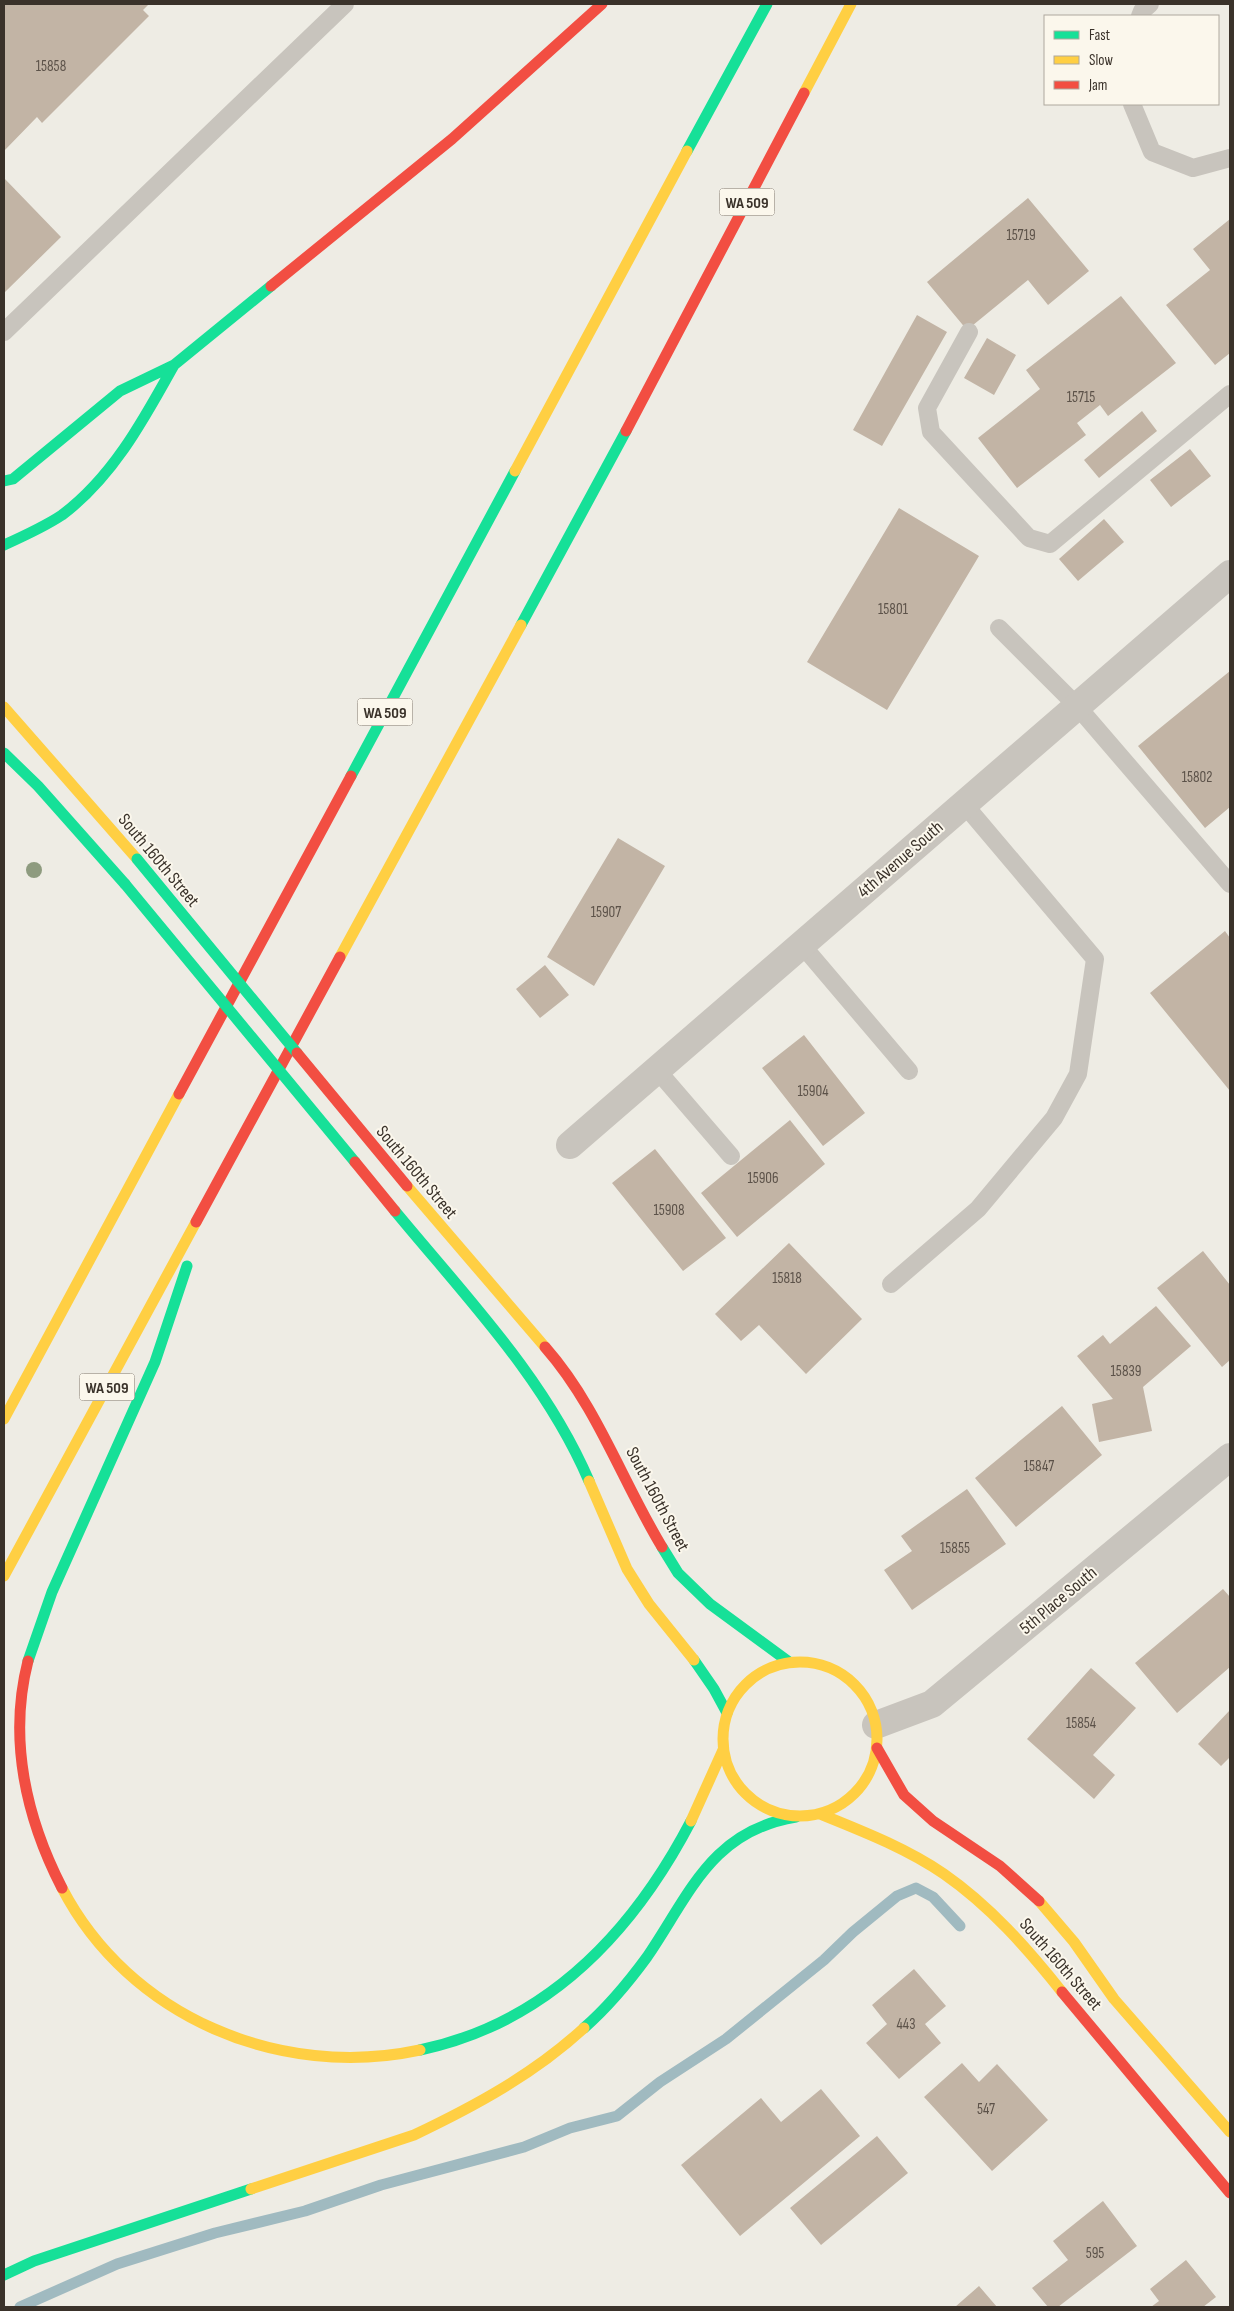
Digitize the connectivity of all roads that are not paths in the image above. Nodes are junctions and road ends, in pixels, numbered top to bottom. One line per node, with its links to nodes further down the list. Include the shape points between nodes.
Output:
1 (345, 4): 9 (lane)
2 (602, 4): 11 (main road, via 452,139)
3 (767, 4): 29 (main road, WA 509)
4 (851, 4): 27 (main road, WA 509, via 642,401)
5 (1150, 4): 6 (lane)
6 (1140, 15)
7 (1132, 105): 8 (lane, via 1152,152 1193,168)
8 (1230, 158)
9 (4, 332)
10 (969, 332): 12 (lane, via 927,408 931,432 1028,538 1050,544)
11 (174, 365): 13 (main road, via 120,391 13,480); 14 (main road, via 146,416 93,488 67,513 31,535)
12 (1230, 394)
13 (4, 481)
14 (4, 545)
15 (1230, 574): 17 (street, 4th Avenue South)
16 (999, 628): 17 (lane)
17 (1077, 706): 20 (street, 4th Avenue South); 21 (lane)
18 (4, 707): 32 (main road, South 160th Street, bridge, via 137,859 455,1244 554,1356 589,1408 649,1526 678,1573 710,1604)
19 (4, 752): 33 (main road, bridge, via 125,884 508,1347 545,1399 576,1453 627,1569 649,1604 700,1669)
20 (964, 804): 22 (street, 4th Avenue South); 28 (lane, via 1095,959 1078,1074 1054,1118 978,1209)
21 (1230, 884)
22 (802, 944): 23 (street, 4th Avenue South); 24 (lane)
23 (657, 1070): 25 (street, 4th Avenue South); 26 (lane)
24 (909, 1071)
25 (570, 1145)
26 (731, 1156)
27 (210, 1197): 31 (main road, WA 509); 35 (main road, via 153,1370 44,1611 27,1666 21,1754 28,1799 55,1878 79,1919 107,1954 140,1985 174,2010 210,2029 260,2048 343,2060 384,2058 469,2037 513,2017 552,1991 587,1963 619,1929 642,1901 691,1823)
28 (891, 1284)
29 (4, 1419)
30 (1230, 1457): 34 (street, 5th Place South, via 932,1704)
31 (4, 1576)
32 (789, 1662): 33 (main road, via 768,1668 750,1679 736,1695); 34 (main road, via 812,1663 835,1670 854,1684 868,1703)
33 (727, 1713): 35 (main road, via 722,1731)
34 (876, 1736): 36 (main road, via 871,1770 859,1790 841,1805); 38 (main road, South 160th Street, via 904,1795 933,1821 1000,1866 1039,1901 1074,1942 1114,1999)
35 (723, 1750): 37 (main road, via 731,1775 747,1796 770,1810)
36 (820, 1814): 37 (main road); 39 (main road, South 160th Street, via 926,1863 959,1884 1000,1919)
37 (796, 1817): 40 (main road, via 769,1822 725,1848 704,1872 621,1991 594,2019 520,2079 465,2112 414,2135 34,2261)
38 (1230, 2132)
39 (1230, 2193)
40 (4, 2275)

